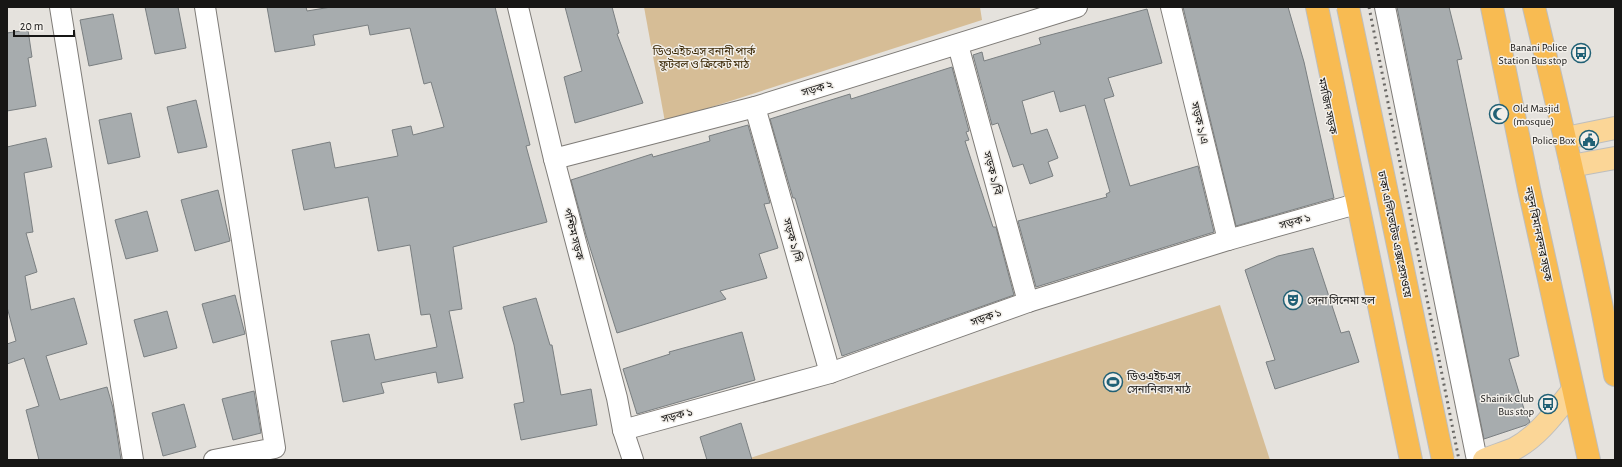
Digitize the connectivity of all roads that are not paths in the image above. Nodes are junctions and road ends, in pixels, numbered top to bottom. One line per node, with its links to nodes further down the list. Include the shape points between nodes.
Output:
1 (60, 7): 27 (street)
2 (205, 7): 28 (street, via 274,448)
3 (518, 7): 17 (street, পশ্চিম সড়ক)
4 (1171, 7): 20 (street, সড়ক ১/এ)
5 (1307, 7): 19 (street, মসজিদ সড়ক)
6 (1318, 7): 31 (highway)
7 (1348, 7): 32 (highway, ঢাকা এলিভেটেড এক্সপ্রেসওয়ে, bridge)
8 (1386, 7): 33 (street)
9 (1492, 7): 25 (highway, নতুন বিমানবন্দর সড়ক)
10 (1534, 7): 15 (highway)
11 (1071, 8): 12 (street, সড়ক ২)
12 (958, 45): 13 (street, সড়ক ২); 21 (street, সড়ক ১/বি)
13 (755, 107): 17 (street, সড়ক ২); 23 (street, সড়ক ১/সি)
14 (1615, 128): 15 (main road)
15 (1566, 138): 18 (highway)
16 (1615, 158): 18 (main road)
17 (554, 159): 26 (street, পশ্চিম সড়ক, via 617,398)
18 (1571, 166): 22 (highway)
19 (1349, 206): 20 (street, সড়ক ১); 30 (street, মসজিদ সড়ক)
20 (1228, 240): 21 (street, সড়ক ১)
21 (1028, 302): 23 (street, সড়ক ১)
22 (1612, 346): 24 (highway)
23 (830, 373): 26 (street, সড়ক ১)
24 (1615, 375)
25 (1573, 390): 34 (main road, via 1546,424 1532,437 1514,449); 35 (highway, নতুন বিমানবন্দর সড়ক)
26 (623, 430): 29 (street, পশ্চিম সড়ক)
27 (133, 460)
28 (214, 460)
29 (633, 460)
30 (1405, 460)
31 (1411, 460)
32 (1443, 460)
33 (1477, 460)
34 (1484, 460)
35 (1589, 460)

